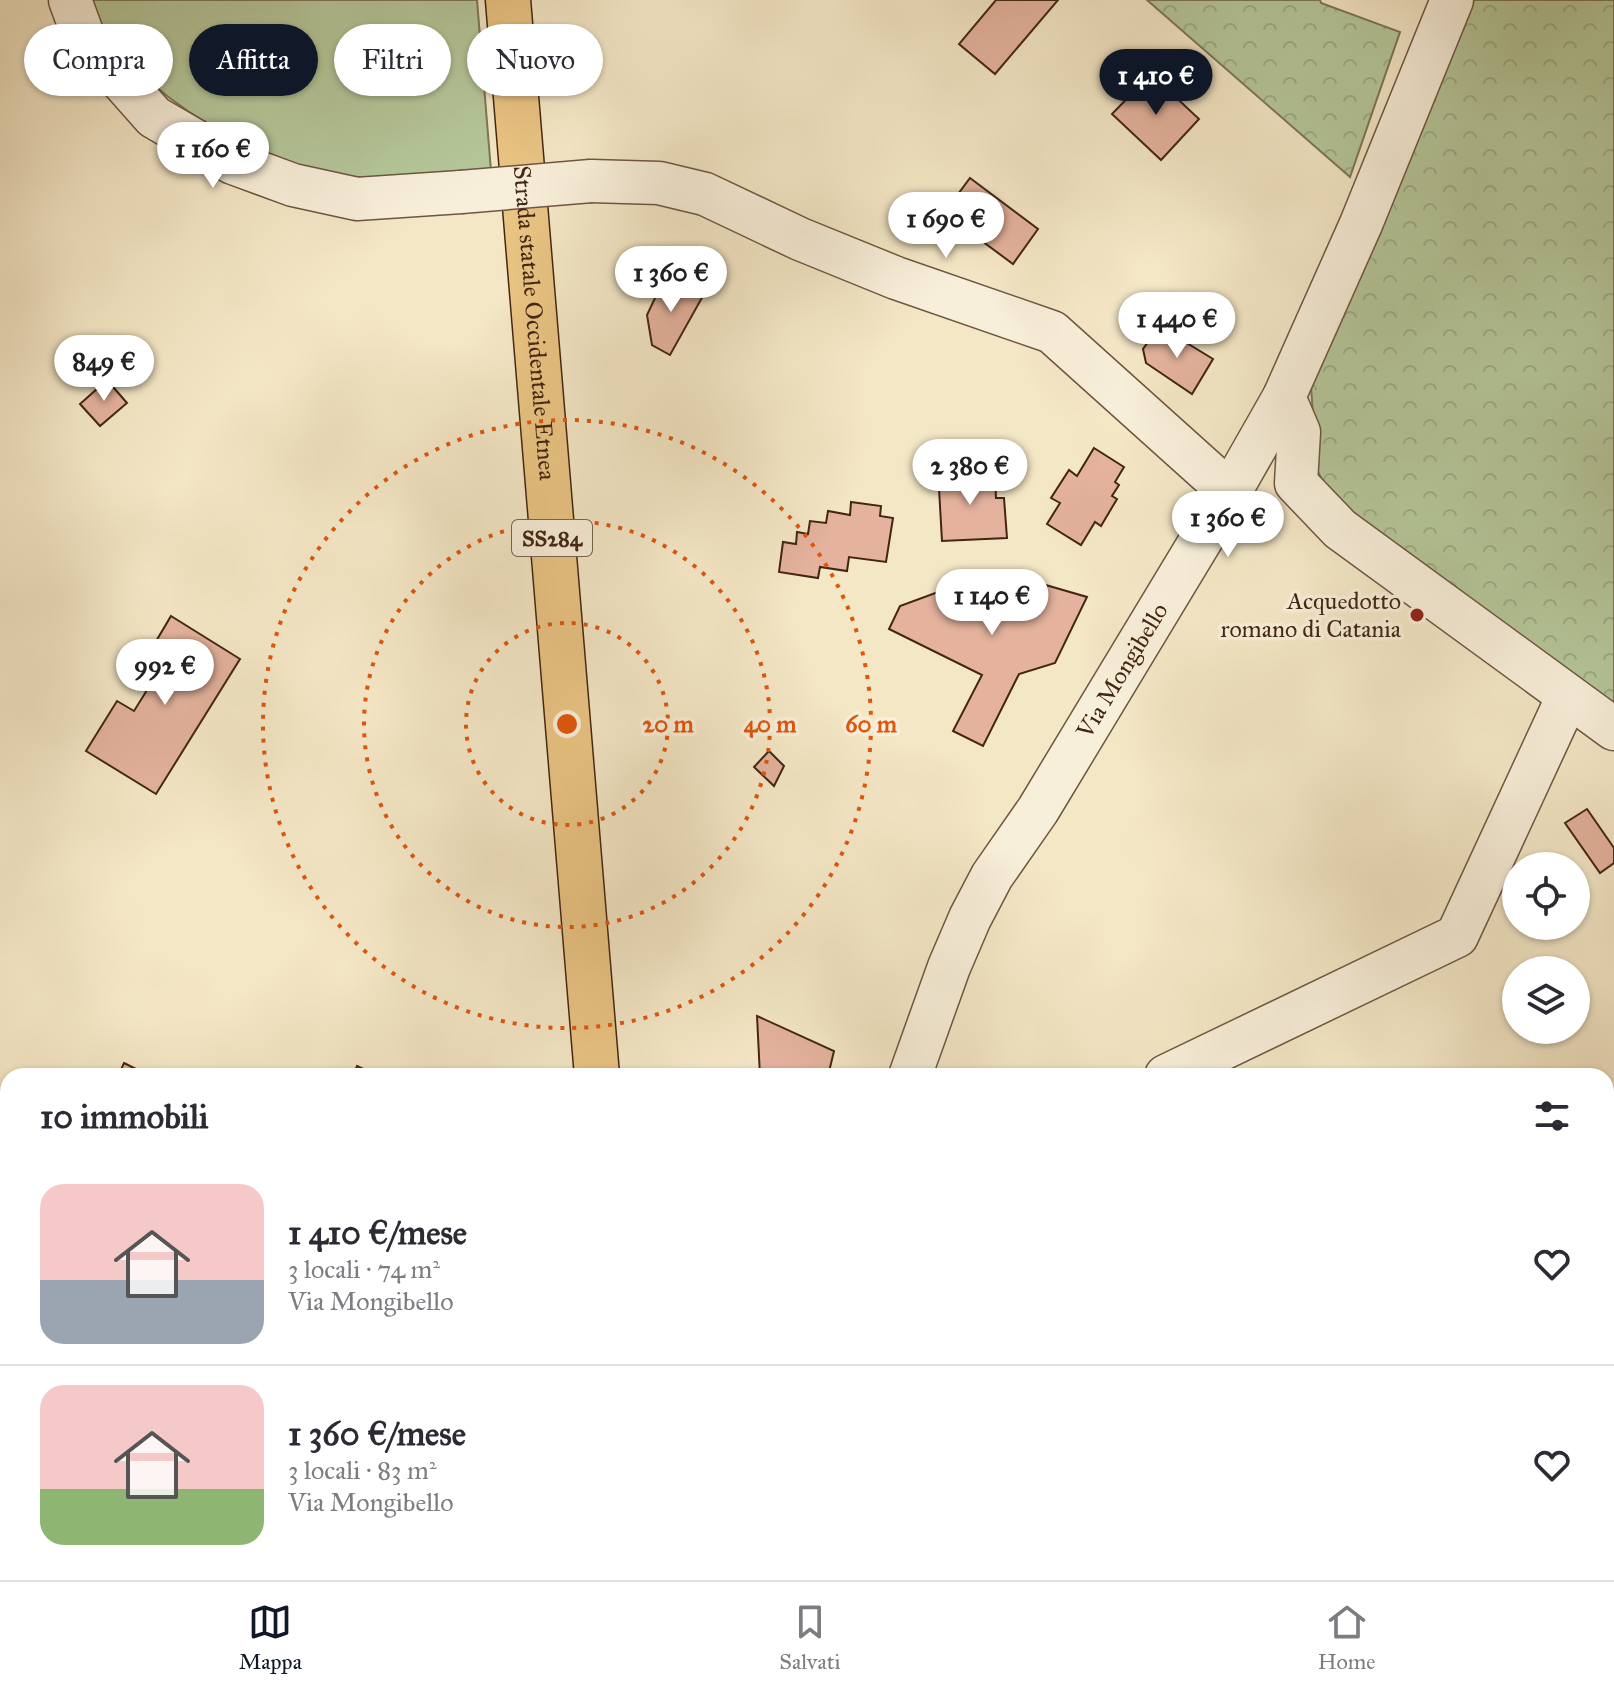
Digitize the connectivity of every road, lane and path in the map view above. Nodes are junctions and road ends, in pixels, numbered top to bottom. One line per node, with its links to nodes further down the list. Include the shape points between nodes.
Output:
1 (70, 0): 5 (street, bridge, via 84,38 154,117 233,163 293,185 357,199 591,181 659,183 705,194 896,278 1052,332)
2 (508, 0): 8 (main road, Strada statale Occidentale Etnea / SS284)
3 (1452, 0): 4 (street, Via Mongibello)
4 (1284, 397): 5 (street, Via Mongibello); 6 (street, via 1299,432 1296,483 1340,529)
5 (1230, 492): 9 (street, Via Mongibello, via 1038,810 992,876 970,918)
6 (1568, 696): 7 (street); 10 (street, via 1457,936)
7 (1614, 729)
8 (596, 1068)
9 (913, 1068)
10 (1183, 1068)

